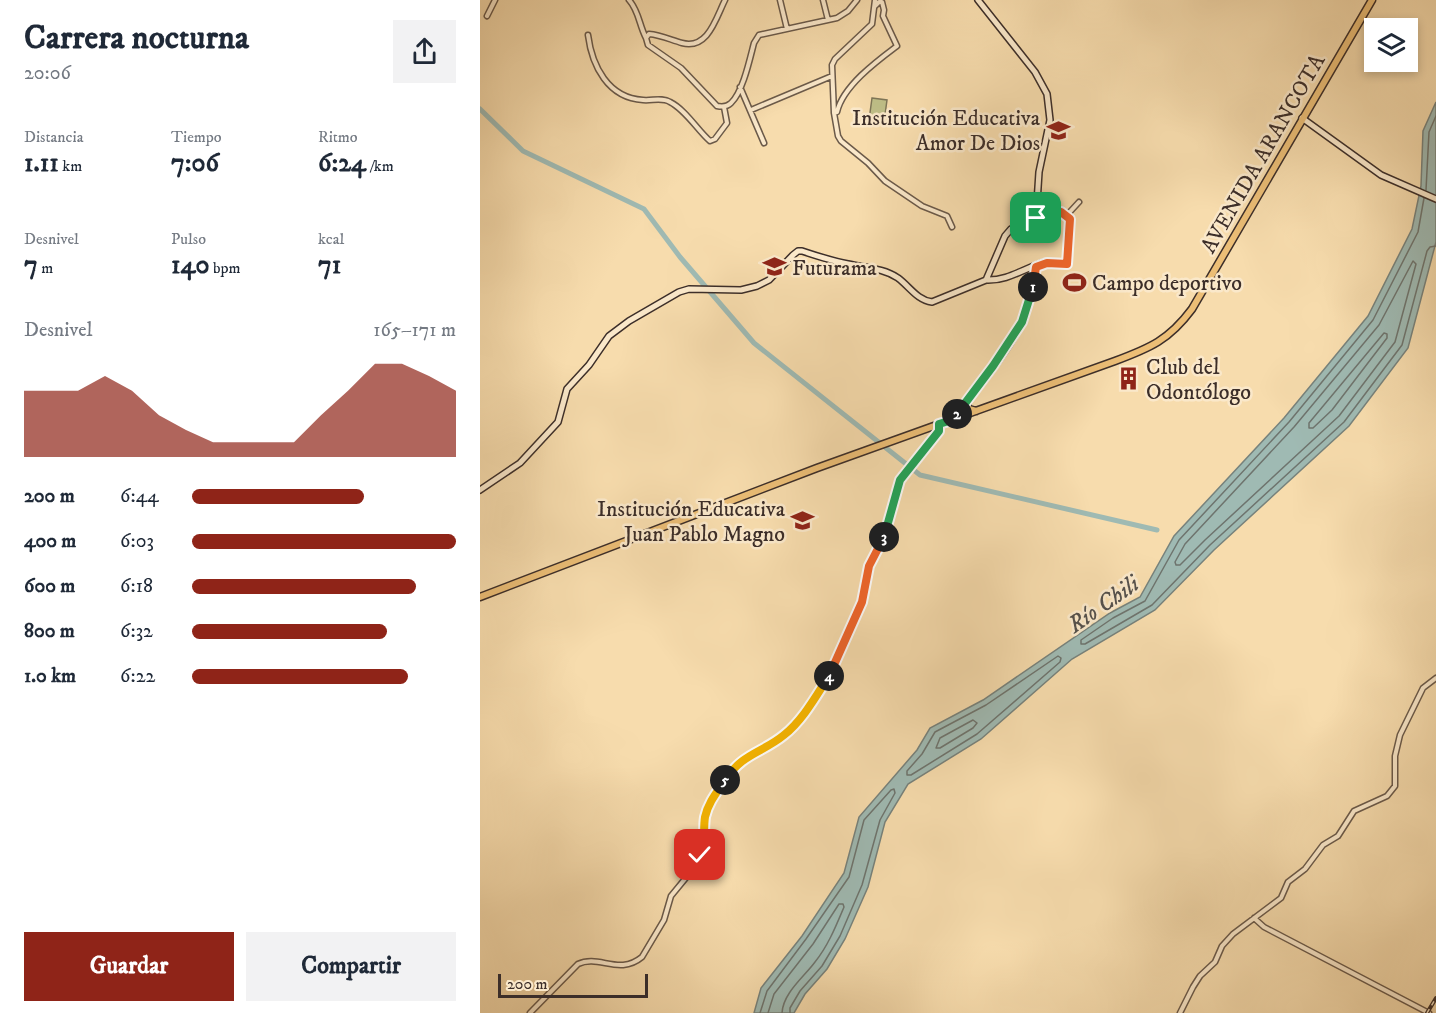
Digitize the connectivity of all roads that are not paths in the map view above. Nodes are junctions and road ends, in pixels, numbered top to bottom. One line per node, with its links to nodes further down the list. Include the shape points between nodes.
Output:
1 (495, 0): 11 (street)
2 (629, 0): 15 (street, via 635,6 639,27)
3 (725, 0): 15 (street, via 702,42 685,44 649,34)
4 (780, 0): 13 (street)
5 (823, 0): 12 (street)
6 (857, 0): 12 (street, via 848,11)
7 (874, 0): 10 (street)
8 (978, 0): 25 (street, via 1035,72 1047,94 1049,133 1039,172)
9 (1372, 0): 21 (main road, AVENIDA ARANCOTA)
10 (875, 6): 16 (street, via 872,24 835,59); 20 (street, via 882,2 883,16 897,46 844,94)
11 (487, 16)
12 (828, 20): 13 (street)
13 (787, 29): 17 (street, via 759,35)
14 (588, 35): 18 (street, via 598,70 621,95 672,103 710,141 727,123)
15 (646, 38): 18 (street, via 648,45 681,68 717,106)
16 (832, 76): 19 (street); 20 (street)
17 (740, 86): 18 (street, via 731,103); 19 (street)
18 (724, 107)
19 (751, 110): 22 (street)
20 (834, 113): 27 (street, via 841,141 885,181 922,206 947,216)
21 (1302, 118): 23 (street, via 1381,176); 31 (main road, AVENIDA ARANCOTA, via 1192,309 1166,339 1151,348)
22 (764, 143)
23 (1436, 199)
24 (1079, 202): 26 (street)
25 (1036, 206): 26 (street); 29 (street, via 1035,220 1019,225 1005,236)
26 (1067, 215): 28 (street, via 1071,223 1067,264)
27 (952, 227)
28 (1036, 267): 29 (street, via 1014,276); 30 (street, via 1022,322)
29 (986, 280): 34 (street, via 932,302 923,301 886,272 798,251 769,280 757,286 679,292 609,336 567,389 558,422 520,463)
30 (966, 404): 31 (main road); 32 (street)
31 (977, 411): 32 (main road, AVENIDA ARANCOTA)
32 (952, 420): 33 (main road, AVENIDA ARANCOTA)
33 (939, 424): 35 (main road, AVENIDA ARANCOTA); 38 (street, via 939,431 900,480 882,543 869,566 862,602 830,675 790,730 738,763 711,800 705,818 704,848 671,896 664,920 642,957 624,965 586,961 578,964)
34 (480, 490)
35 (480, 597)
36 (1436, 678): 37 (street, via 1423,688 1400,735 1395,786 1387,796 1354,811 1338,836 1323,845 1305,869 1288,882 1281,898)
37 (1254, 918): 39 (street, via 1222,946); 40 (street, via 1264,927)
38 (530, 1013)
39 (1180, 1013)
40 (1429, 1013)

